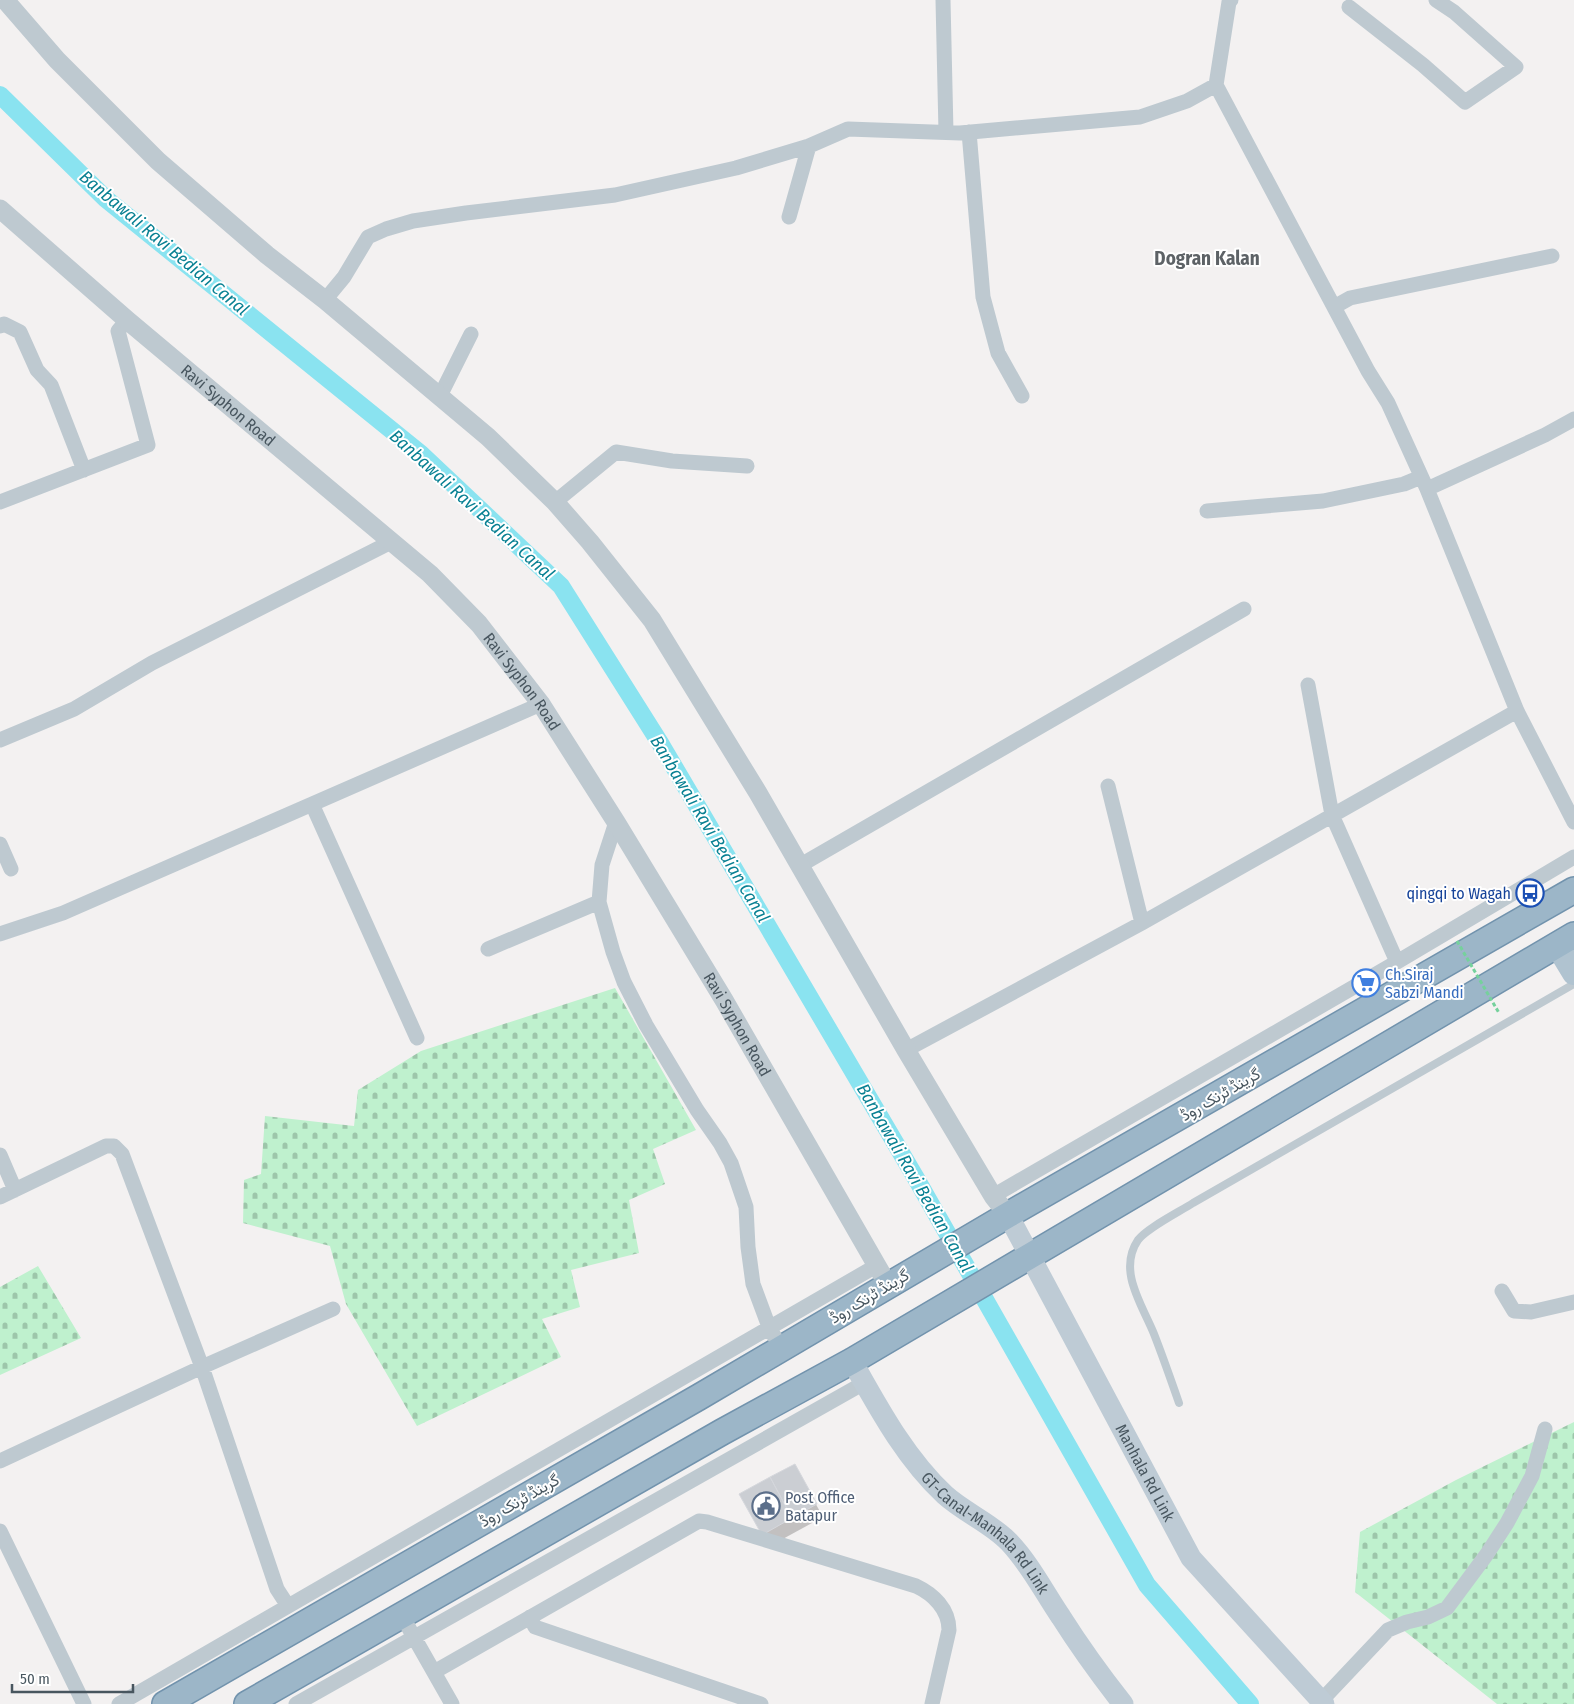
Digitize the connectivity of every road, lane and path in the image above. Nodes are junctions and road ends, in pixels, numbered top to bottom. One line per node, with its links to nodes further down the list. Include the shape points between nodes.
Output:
1 (5, 0): 13 (street, via 57,60 158,161 266,255)
2 (943, 0): 7 (street)
3 (1436, 0): 5 (street, via 1516,67 1465,102 1423,64)
4 (1229, 1): 6 (street)
5 (1349, 7)
6 (1216, 85): 8 (street, via 1187,101 1140,117); 14 (street)
7 (946, 132): 8 (street); 9 (street, via 848,130)
8 (969, 132): 19 (street, via 983,297 998,353)
9 (809, 146): 11 (street); 13 (street, via 736,168 615,196 466,213 412,221 386,229 368,237 344,277)
10 (0, 209): 15 (street, Ravi Syphon Road)
11 (789, 217)
12 (1552, 256): 14 (street, via 1350,298)
13 (325, 300): 18 (street)
14 (1334, 307): 23 (street, via 1388,403)
15 (127, 320): 22 (street, via 118,331 148,445); 27 (street, Ravi Syphon Road)
16 (0, 326): 22 (street, via 4,324 20,332 38,370 51,385)
17 (471, 334): 18 (street)
18 (440, 396): 25 (street, via 501,448)
19 (1022, 396)
20 (1574, 419): 23 (street, via 1545,435)
21 (747, 466): 25 (street, via 672,461 616,452)
22 (84, 470): 24 (street)
23 (1424, 483): 26 (street, via 1404,484 1323,501); 31 (street)
24 (0, 502)
25 (555, 502): 40 (street, via 652,620)
26 (1207, 511)
27 (391, 542): 30 (street, Ravi Syphon Road, via 430,574 479,624); 32 (street, via 152,663 74,709)
28 (1244, 609): 40 (street)
29 (1308, 685): 35 (street)
30 (541, 704): 34 (street); 36 (street, Ravi Syphon Road)
31 (1517, 711): 35 (street); 37 (street)
32 (0, 740)
33 (1108, 786): 44 (street)
34 (312, 804): 45 (street, via 63,913); 52 (street)
35 (1332, 815): 44 (street); 49 (street)
36 (616, 822): 43 (street, via 602,865); 59 (street, Ravi Syphon Road)
37 (1574, 822)
38 (0, 844): 41 (street)
39 (1574, 857): 49 (street)
40 (799, 866): 53 (street)
41 (11, 869)
42 (1574, 890): 57 (highway, گرینڈ ٹرنک روڈ)
43 (599, 902): 48 (street); 63 (street, via 624,982 646,1025 731,1163 746,1207 753,1284)
44 (1142, 923): 53 (street)
45 (0, 934)
46 (1566, 940): 50 (main road); 58 (highway)
47 (1457, 941): 51 (path, bridge)
48 (488, 949)
49 (1397, 962): 57 (street)
50 (1574, 974): 69 (lane, via 1193,1203 1139,1239 1132,1254 1133,1288 1153,1331)
51 (1499, 1013)
52 (417, 1038)
53 (906, 1050): 57 (street)
54 (0, 1155): 55 (street)
55 (15, 1190): 56 (street); 66 (street, via 106,1146 114,1146 122,1154)
56 (0, 1197)
57 (1000, 1210): 58 (main road, Manhala Rd Link); 59 (highway, گرینڈ ٹرنک روڈ)
58 (1022, 1260): 65 (highway); 78 (main road, Manhala Rd Link, via 1074,1342 1191,1558)
59 (887, 1276): 63 (street); 64 (highway, گرینڈ ٹرنک روڈ)
60 (1502, 1291): 61 (street, via 1514,1311 1531,1312)
61 (1574, 1302)
62 (333, 1309): 66 (street)
63 (769, 1327): 64 (street); 74 (street)
64 (781, 1348): 68 (highway, گرینڈ ٹرنک روڈ)
65 (852, 1360): 67 (main road, GT-Canal-Manhala Rd Link); 71 (highway)
66 (202, 1367): 72 (street); 74 (street, via 277,1589)
67 (864, 1383): 76 (street); 87 (main road, GT-Canal-Manhala Rd Link, via 906,1450 930,1480 964,1510 1009,1542)
68 (699, 1397): 71 (highway); 81 (highway, گرینڈ ٹرنک روڈ)
69 (1179, 1403)
70 (1545, 1429): 78 (street, via 1532,1476 1507,1523 1447,1608 1388,1630)
71 (722, 1432): 76 (highway)
72 (0, 1461)
73 (0, 1531): 79 (street)
74 (288, 1606): 80 (street)
75 (530, 1617): 77 (street); 85 (street, via 535,1627); 86 (street, via 692,1524 708,1522 926,1591 938,1601 949,1622)
76 (408, 1626): 77 (street); 82 (highway); 83 (street)
77 (434, 1672): 84 (street)
78 (1322, 1703)
79 (84, 1704)
80 (119, 1704)
81 (165, 1704)
82 (247, 1704)
83 (296, 1704)
84 (452, 1704)
85 (761, 1704)
86 (932, 1704)
87 (1123, 1704)

